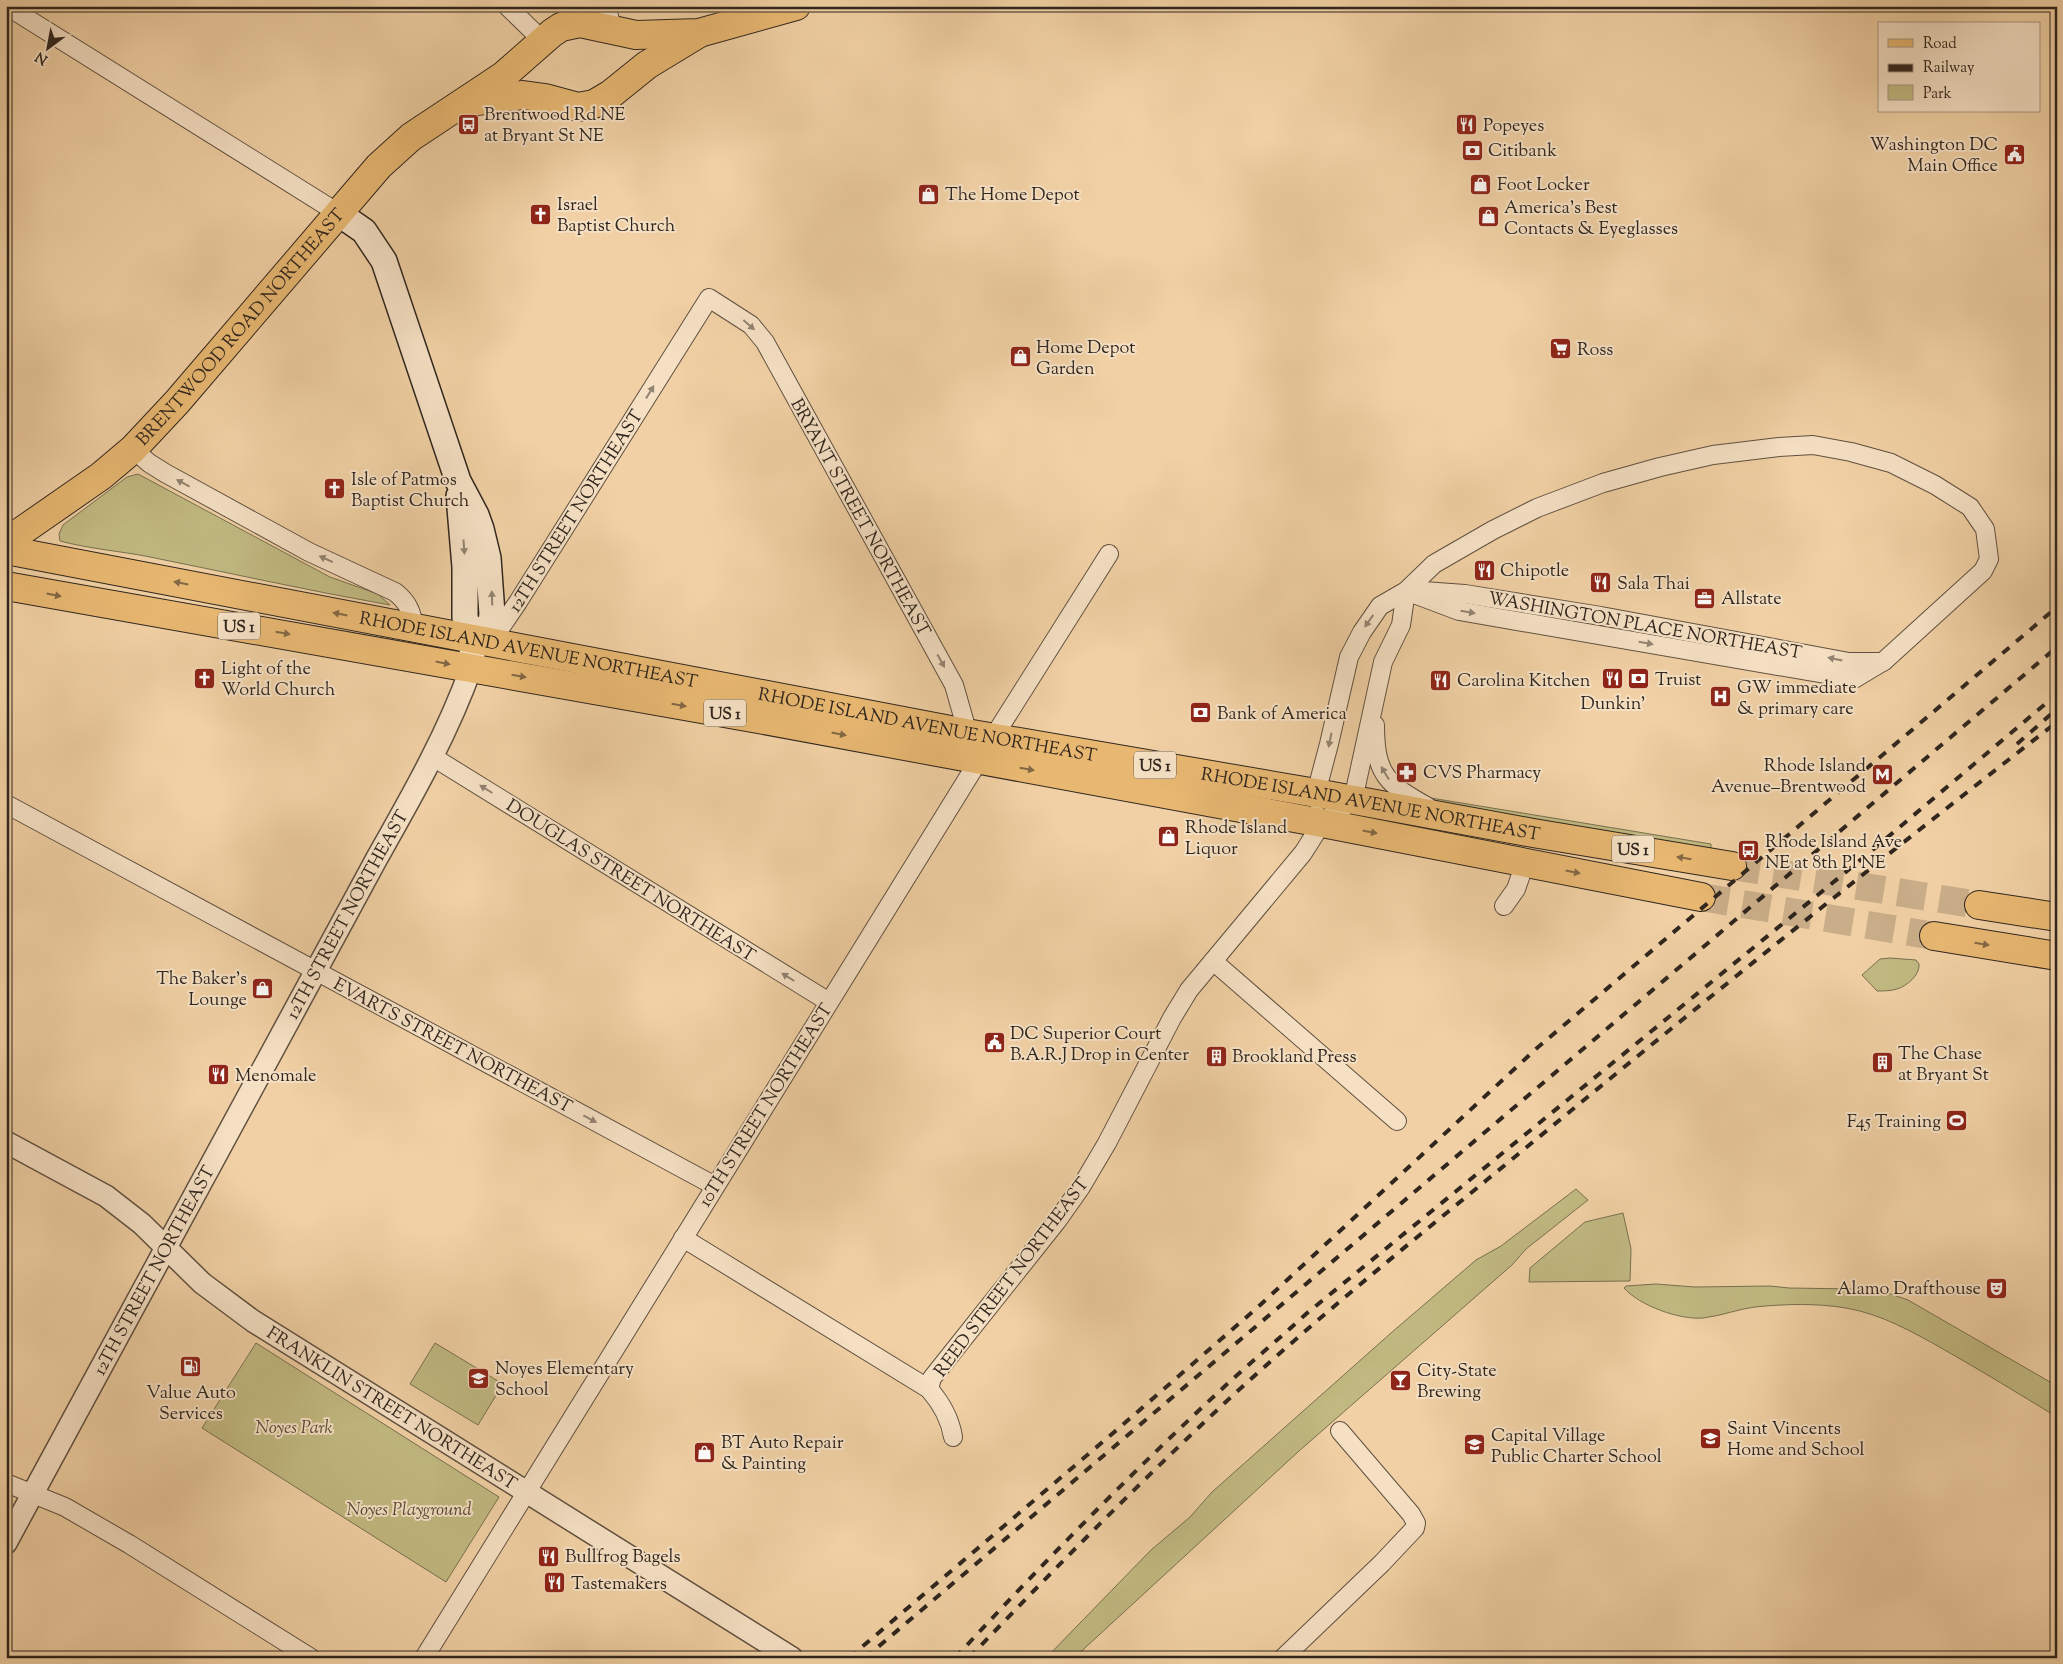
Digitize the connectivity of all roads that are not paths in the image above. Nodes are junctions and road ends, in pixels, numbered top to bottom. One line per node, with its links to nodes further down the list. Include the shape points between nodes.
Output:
1 (7, 6): 10 (street)
2 (507, 6): 5 (street)
3 (796, 6): 6 (main road)
4 (612, 23): 5 (main road, via 586,23); 6 (main road, via 645,35); 7 (main road, via 629,56)
5 (551, 32): 8 (main road, via 535,83); 9 (main road, BRENTWOOD ROAD NORTHEAST, via 503,76)
6 (700, 33): 7 (main road)
7 (631, 77): 8 (main road, via 594,104 578,107)
8 (545, 98): 9 (main road, BRENTWOOD ROAD NORTHEAST, via 510,96)
9 (465, 103): 10 (main road, BRENTWOOD ROAD NORTHEAST, via 396,150)
10 (338, 213): 12 (main road, BRENTWOOD ROAD NORTHEAST, via 177,402); 19 (main road, via 364,231 384,261 458,481 466,568 465,618)
11 (708, 298): 19 (street, 12TH STREET NORTHEAST, one-way to 11, via 565,528); 22 (street, BRYANT STREET NORTHEAST, one-way to 22, via 750,325 765,342 954,685)
12 (132, 449): 13 (main road, BRENTWOOD ROAD NORTHEAST, via 76,495); 18 (street, one-way to 12, via 410,609 395,592 309,552 165,473)
13 (6, 542)
14 (6, 550): 18 (main road, RHODE ISLAND AVENUE NORTHEAST / US 1, one-way to 14)
15 (1109, 554): 23 (street, 10TH STREET NORTHEAST)
16 (6, 586): 20 (main road, RHODE ISLAND AVENUE NORTHEAST / US 1, one-way to 20)
17 (1406, 590): 17 (street, WASHINGTON PLACE NORTHEAST, via 1465,594 1601,616 1850,662 1884,662 1983,571 1989,559 1985,529 1970,507 1891,463 1813,445 1713,456 1603,483 1537,508 1493,530 1434,564); 21 (street, via 1401,625 1383,662); 26 (street, WASHINGTON PLACE NORTHEAST, one-way to 26, via 1380,606 1348,658)
18 (414, 628): 19 (main road, RHODE ISLAND AVENUE NORTHEAST / US 1)
19 (482, 641): 20 (main road); 22 (main road, RHODE ISLAND AVENUE NORTHEAST / US 1)
20 (471, 668): 24 (street, 12TH STREET NORTHEAST); 25 (main road, RHODE ISLAND AVENUE NORTHEAST / US 1, one-way to 25)
21 (1375, 699): 27 (street); 29 (street, one-way to 21, via 1398,790 1388,780 1375,742)
22 (966, 733): 23 (main road, RHODE ISLAND AVENUE NORTHEAST / US 1); 25 (street, BRYANT STREET NORTHEAST)
23 (993, 738): 25 (street, 10TH STREET NORTHEAST); 26 (main road, RHODE ISLAND AVENUE NORTHEAST / US 1)
24 (433, 756): 40 (street, 12TH STREET NORTHEAST); 41 (street, DOUGLAS STREET NORTHEAST, one-way to 24)
25 (979, 760): 30 (main road, RHODE ISLAND AVENUE NORTHEAST / US 1, one-way to 30); 41 (street, 10TH STREET NORTHEAST)
26 (1316, 793): 27 (main road, RHODE ISLAND AVENUE NORTHEAST / US 1); 30 (street, WASHINGTON PLACE NORTHEAST)
27 (1353, 800): 29 (main road, RHODE ISLAND AVENUE NORTHEAST / US 1); 30 (street)
28 (6, 804): 40 (street, EVARTS STREET NORTHEAST)
29 (1454, 819): 32 (main road, RHODE ISLAND AVENUE NORTHEAST / US 1, one-way to 29)
30 (1322, 823): 31 (main road, RHODE ISLAND AVENUE NORTHEAST / US 1, one-way to 31); 39 (street, REED STREET NORTHEAST, via 1303,853)
31 (1525, 863): 33 (main road, RHODE ISLAND AVENUE NORTHEAST / US 1, one-way to 33); 35 (street, via 1519,883)
32 (1732, 866)
33 (1701, 897)
34 (1980, 905): 36 (main road)
35 (1504, 906)
36 (2057, 917)
37 (1934, 936): 38 (main road, one-way to 38)
38 (2057, 956)
39 (1213, 961): 42 (street); 47 (street, REED STREET NORTHEAST, via 1180,1004 1081,1187 932,1378)
40 (316, 971): 44 (street, EVARTS STREET NORTHEAST, one-way to 44); 46 (street, 12TH STREET NORTHEAST)
41 (829, 1002): 44 (street, 10TH STREET NORTHEAST)
42 (1397, 1121)
43 (6, 1142): 46 (street, FRANKLIN STREET NORTHEAST, via 106,1196)
44 (715, 1186): 45 (street, 10TH STREET NORTHEAST)
45 (683, 1238): 47 (street); 51 (street, 10TH STREET NORTHEAST)
46 (166, 1248): 51 (street, FRANKLIN STREET NORTHEAST, via 202,1283 253,1321); 52 (street, 12TH STREET NORTHEAST)
47 (929, 1389): 49 (street, REED STREET NORTHEAST, via 943,1407)
48 (1340, 1431): 57 (street, via 1411,1514 1415,1528)
49 (953, 1437)
50 (6, 1483): 52 (street)
51 (526, 1492): 55 (street, 10TH STREET NORTHEAST); 56 (street, FRANKLIN STREET NORTHEAST)
52 (33, 1493): 53 (street, 12TH STREET NORTHEAST); 54 (street, via 65,1507 129,1544)
53 (6, 1543)
54 (310, 1658)
55 (424, 1658)
56 (792, 1658)
57 (1283, 1658)

